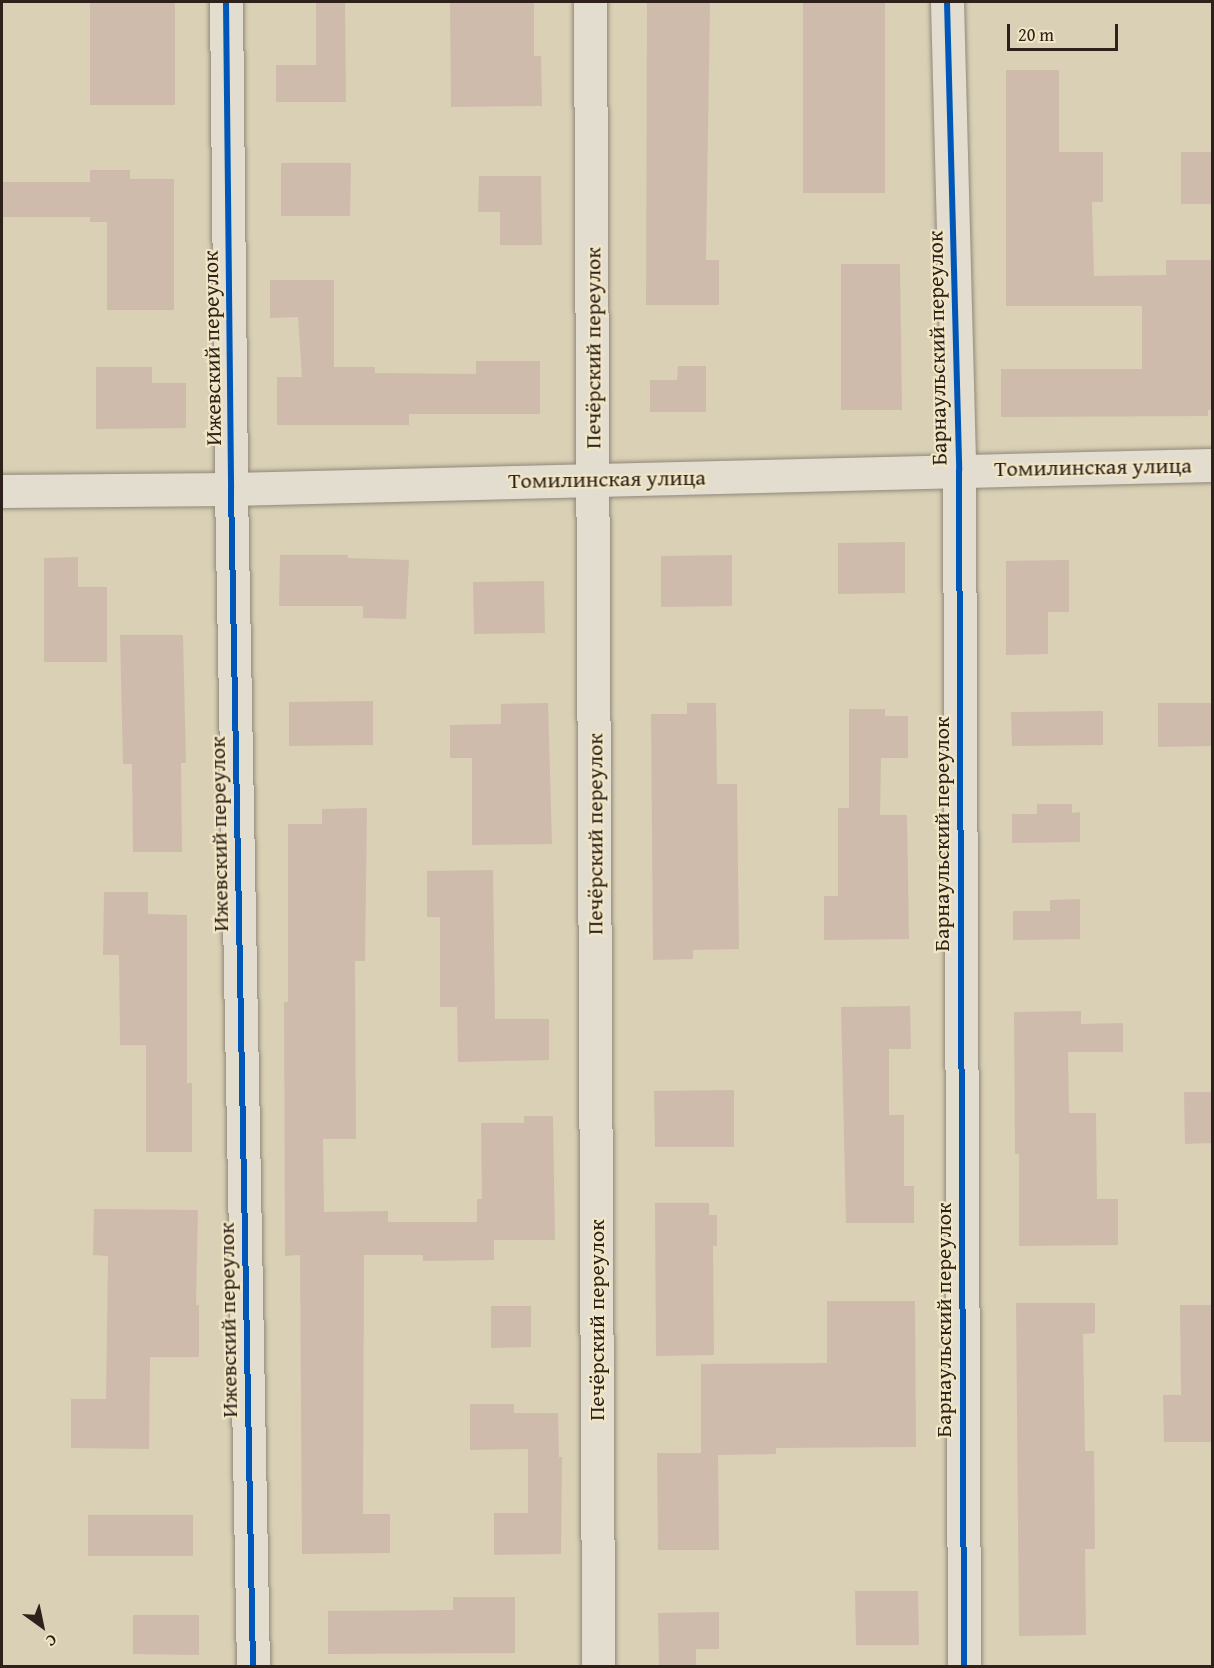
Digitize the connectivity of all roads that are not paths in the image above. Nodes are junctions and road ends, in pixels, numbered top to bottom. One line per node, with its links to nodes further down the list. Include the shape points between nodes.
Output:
1 (226, 2): 7 (street, Ижевский переулок)
2 (590, 2): 6 (street, Печёрский переулок)
3 (946, 2): 5 (street, Барнаульский переулок)
4 (1212, 465): 5 (street, Томилинская улица)
5 (959, 470): 6 (street, Томилинская улица); 11 (street, Барнаульский переулок)
6 (594, 479): 7 (street, Томилинская улица); 10 (street, Печёрский переулок)
7 (231, 489): 8 (street, Томилинская улица); 9 (street, Ижевский переулок)
8 (2, 491)
9 (253, 1666)
10 (598, 1666)
11 (964, 1666)

